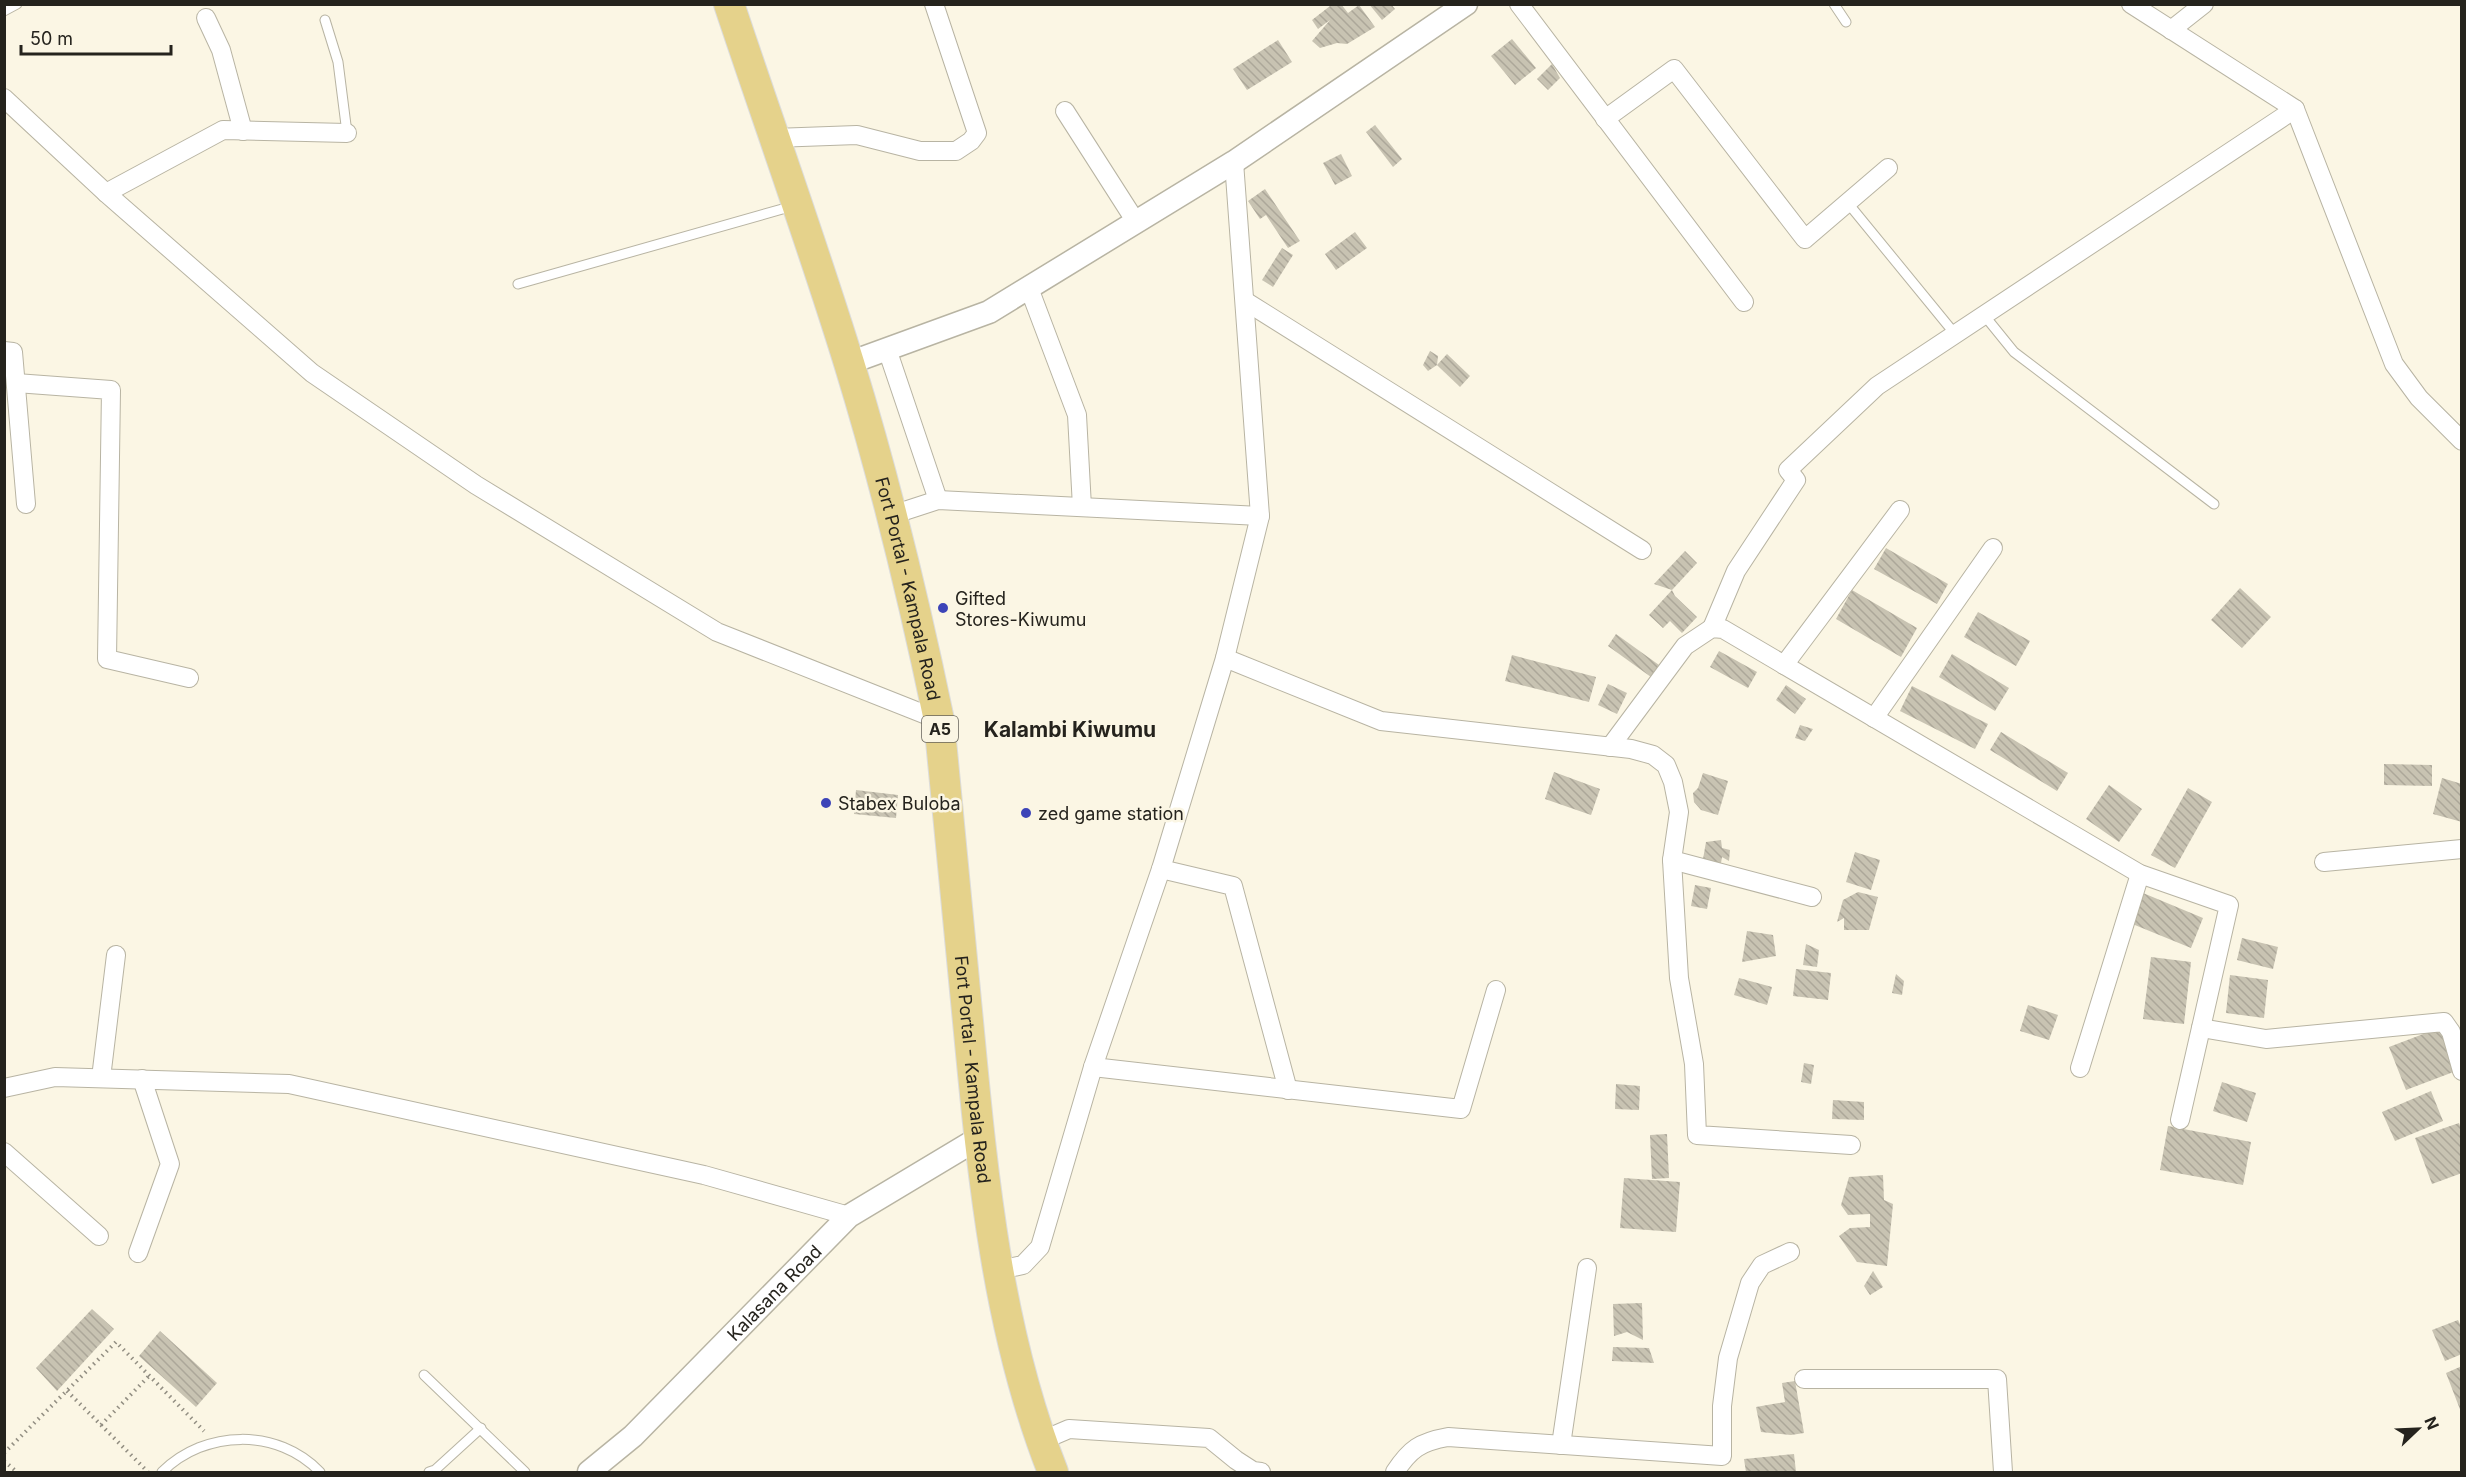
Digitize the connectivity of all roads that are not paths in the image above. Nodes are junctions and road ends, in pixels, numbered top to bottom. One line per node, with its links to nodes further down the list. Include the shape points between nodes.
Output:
1 (17, 4): 9 (lane)
2 (729, 4): 20 (main road, Fort Portal - Kampala Road / A5)
3 (934, 4): 20 (street, via 976,133 971,141 956,151 920,151 857,135)
4 (1467, 4): 21 (street)
5 (1519, 4): 17 (street)
6 (1834, 4): 12 (lane)
7 (2131, 4): 13 (street)
8 (2204, 4): 13 (street)
9 (4, 10)
10 (206, 18): 18 (street, via 221,50)
11 (325, 20): 19 (lane, via 338,62)
12 (1846, 22)
13 (2170, 30): 15 (street)
14 (4, 98): 23 (street)
15 (2295, 110): 31 (street); 37 (street, via 2394,364 2419,398)
16 (1065, 111): 26 (street)
17 (1605, 119): 24 (street, via 1674,69 1805,238); 30 (street)
18 (243, 131): 19 (street); 23 (street, via 223,130)
19 (347, 133)
20 (774, 138): 25 (main road, Fort Portal - Kampala Road / A5)
21 (1234, 162): 26 (street); 29 (street)
22 (1888, 168): 24 (street)
23 (106, 194): 52 (street, via 312,372 476,485 717,632)
24 (1848, 202): 32 (lane)
25 (796, 206): 27 (lane); 35 (main road, Fort Portal - Kampala Road / A5)
26 (1136, 222): 28 (street)
27 (518, 284)
28 (1029, 288): 33 (street, via 989,312); 41 (street, via 1077,415)
29 (1245, 301): 44 (street); 46 (street)
30 (1744, 302)
31 (1984, 315): 32 (street); 40 (lane, via 2014,352)
32 (1955, 334): 47 (street, via 1876,386 1788,470 1796,480 1736,571)
33 (887, 349): 35 (street); 38 (street)
34 (4, 351): 36 (street, via 13,352)
35 (849, 363): 43 (main road, Fort Portal - Kampala Road / A5)
36 (16, 383): 39 (street); 50 (street, via 111,390 107,659)
37 (2462, 441)
38 (938, 500): 41 (street); 43 (street)
39 (26, 504)
40 (2214, 504)
41 (1082, 507): 44 (street)
42 (1900, 510): 49 (street)
43 (892, 515): 52 (main road, Fort Portal - Kampala Road / A5)
44 (1260, 516): 48 (street)
45 (1993, 548): 51 (street)
46 (1642, 550)
47 (1712, 628): 49 (street, via 1723,629); 53 (street, via 1685,646)
48 (1225, 658): 53 (street, via 1381,721); 57 (street)
49 (1784, 665): 51 (street)
50 (189, 678)
51 (1874, 718): 58 (street)
52 (939, 720): 71 (main road, Fort Portal - Kampala Road / A5)
53 (1610, 747): 55 (street, via 1653,754 1666,765 1679,812)
54 (2462, 849): 56 (street)
55 (1672, 860): 59 (street); 72 (street, via 1680,978 1694,1064 1697,1135)
56 (2324, 862)
57 (1161, 869): 63 (street); 69 (street, via 1233,886)
58 (2140, 874): 62 (street, via 2229,905); 64 (street)
59 (1812, 897)
60 (116, 955): 66 (street)
61 (1496, 990): 69 (street, via 1461,1109)
62 (2201, 1028): 65 (street, via 2266,1039 2444,1022 2451,1032); 70 (street)
63 (1093, 1067): 69 (street); 79 (street, via 1040,1247 1023,1265)
64 (2080, 1068)
65 (2462, 1071)
66 (101, 1078): 67 (street); 68 (street, via 56,1077)
67 (142, 1079): 74 (street, via 289,1084 704,1175); 77 (street, via 170,1164)
68 (4, 1088)
69 (1288, 1090)
70 (2180, 1120)
71 (979, 1138): 74 (street, Kalasana Road); 79 (main road, Fort Portal - Kampala Road / A5)
72 (1851, 1145)
73 (4, 1152): 75 (street)
74 (849, 1216): 89 (street, Kalasana Road, via 633,1436)
75 (99, 1236)
76 (1790, 1252): 84 (street, via 1762,1265 1750,1283 1728,1358 1722,1406 1722,1456)
77 (138, 1253)
78 (1587, 1268): 84 (street)
79 (999, 1270): 83 (main road, Fort Portal - Kampala Road / A5, via 1016,1356)
80 (424, 1375): 82 (lane)
81 (1804, 1379): 93 (street, via 1997,1379)
82 (481, 1428): 87 (lane); 88 (lane)
83 (1041, 1441): 90 (main road, Fort Portal - Kampala Road / A5); 91 (street, via 1069,1429 1209,1438 1236,1460)
84 (1561, 1445): 92 (street, via 1448,1437 1414,1448)
85 (162, 1473): 86 (lane, via 173,1461 210,1443 244,1439 282,1445 307,1459)
86 (320, 1473)
87 (429, 1473)
88 (525, 1473)
89 (589, 1473)
90 (1053, 1473)
91 (1261, 1473)
92 (1395, 1473)
93 (2003, 1473)

